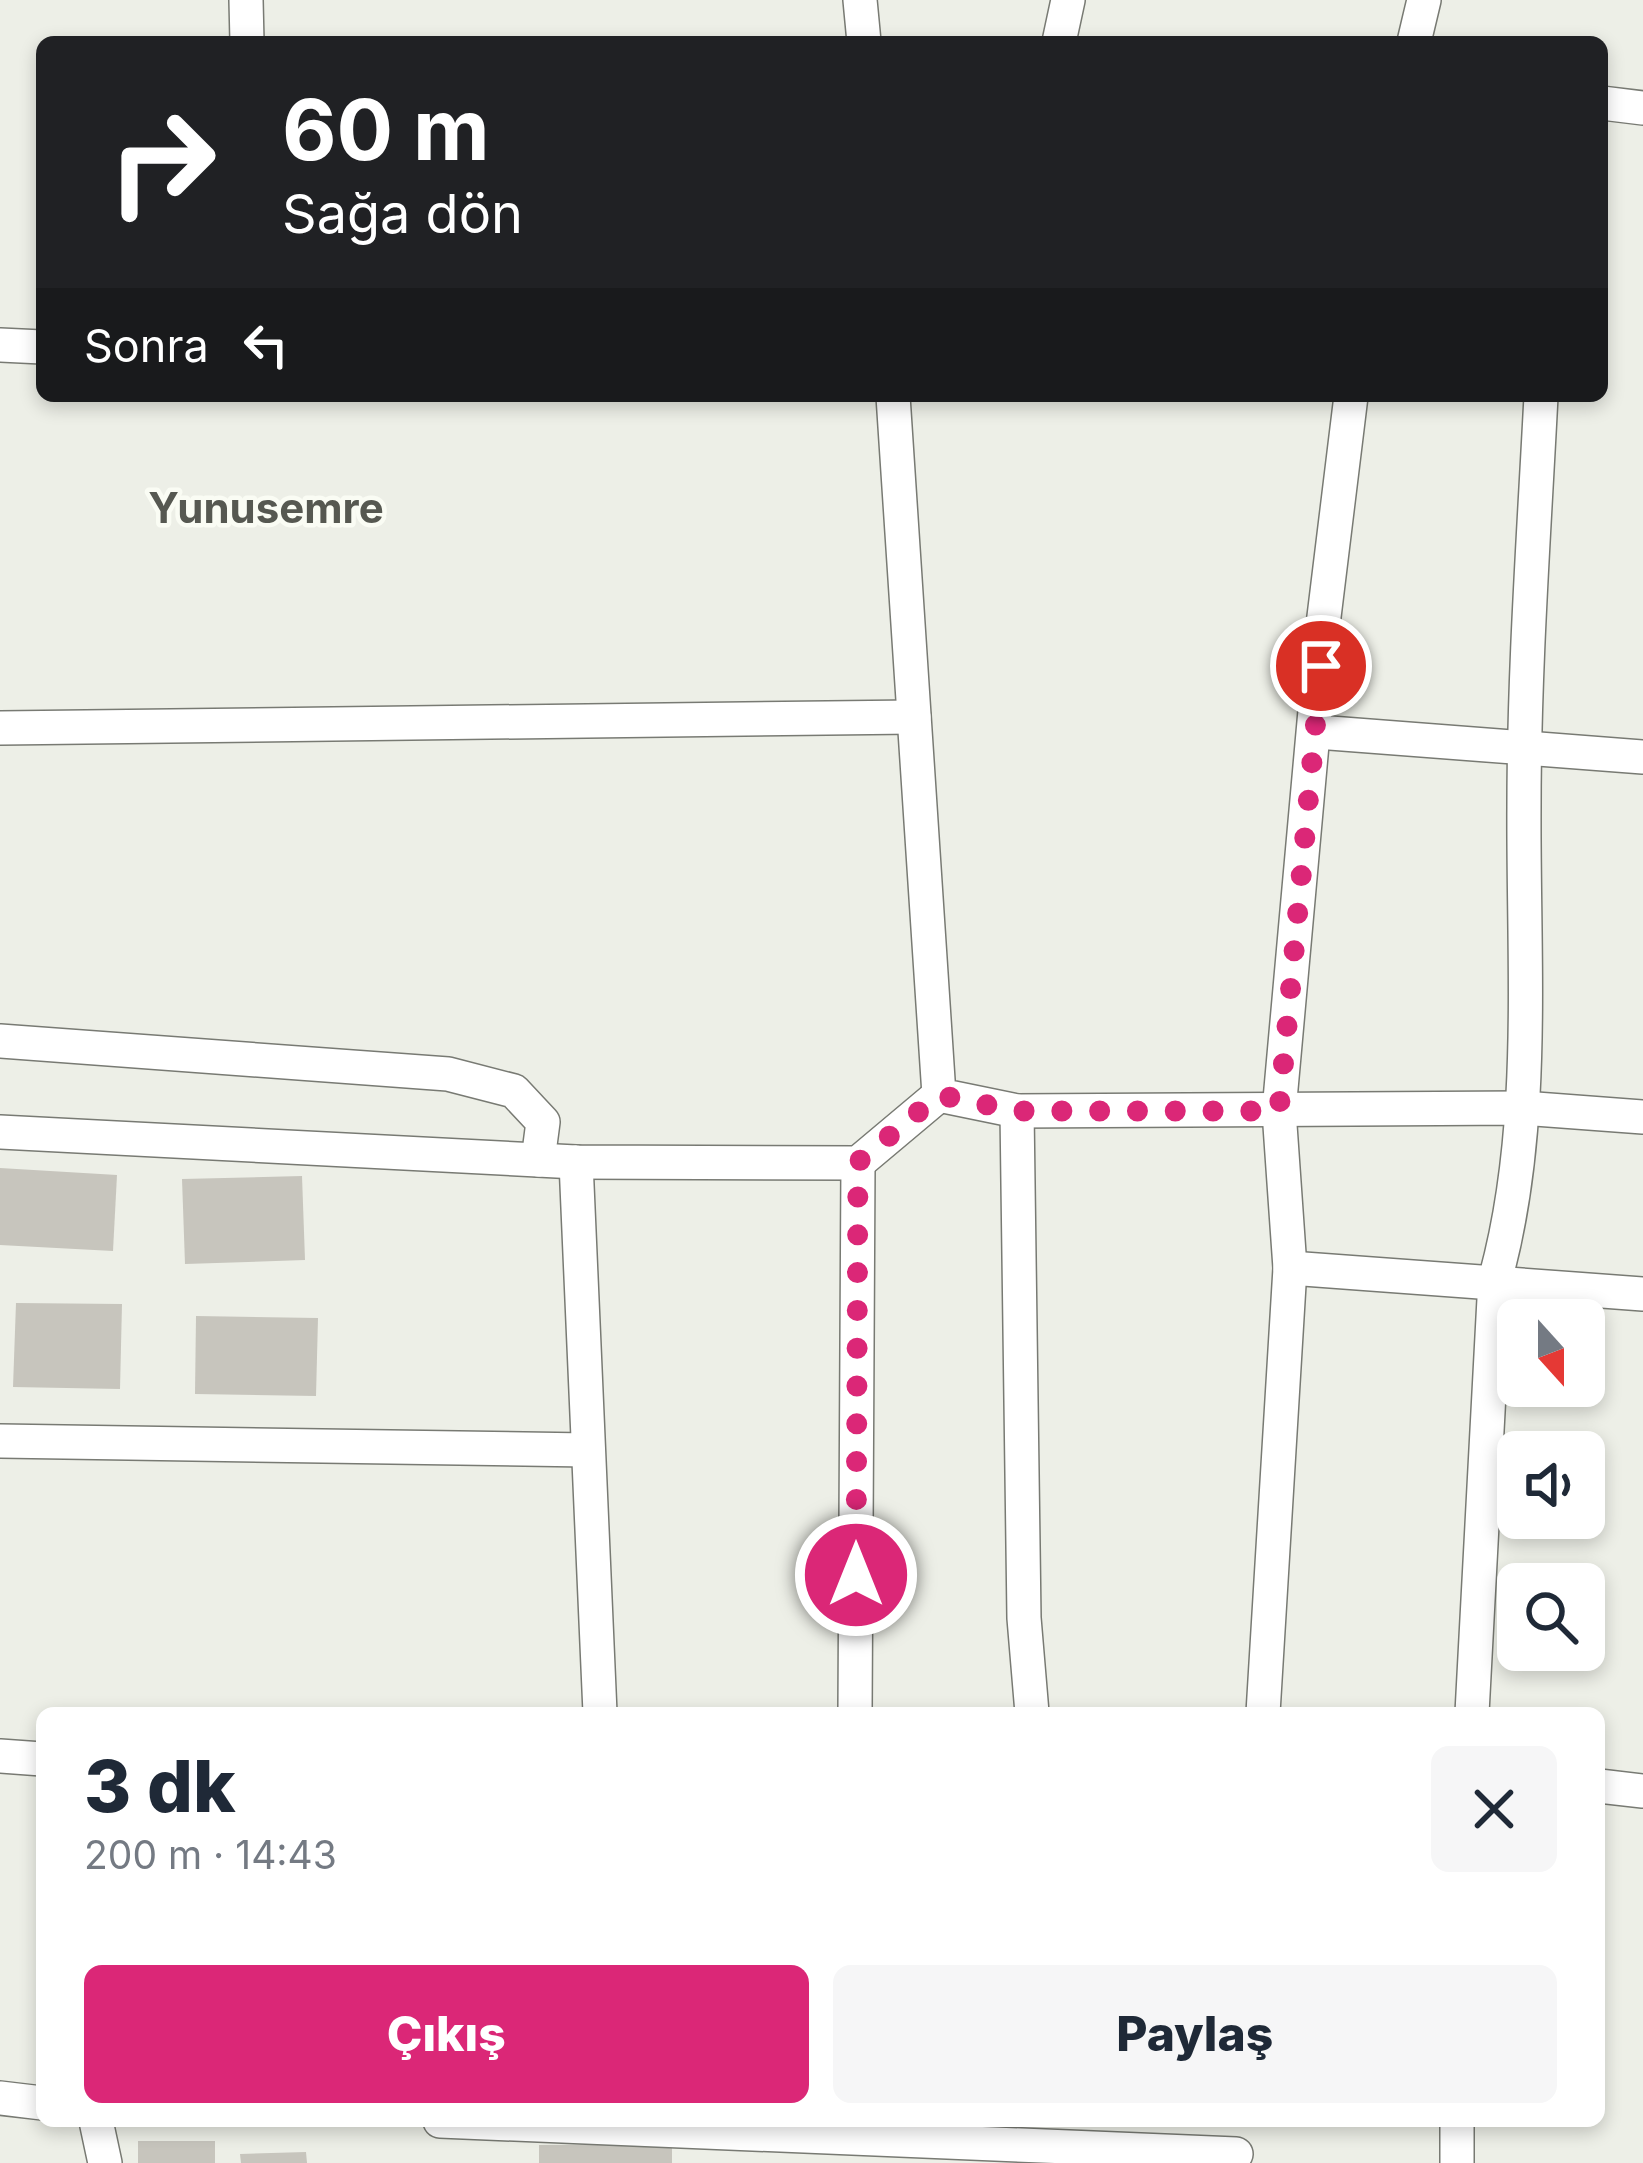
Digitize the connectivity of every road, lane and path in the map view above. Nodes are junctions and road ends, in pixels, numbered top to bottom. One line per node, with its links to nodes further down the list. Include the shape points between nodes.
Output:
1 (246, 0): 5 (street)
2 (860, 0): 6 (street)
3 (1067, 0): 7 (street)
4 (1424, 0): 8 (street)
5 (248, 36)
6 (863, 36)
7 (1060, 36)
8 (1415, 36)
9 (1608, 104): 10 (street)
10 (1643, 108)
11 (0, 345): 12 (street)
12 (36, 347)
13 (892, 402): 16 (street)
14 (1350, 402): 18 (street)
15 (1540, 402): 19 (street)
16 (914, 717): 17 (street); 22 (street)
17 (0, 728)
18 (1317, 732): 19 (street); 25 (street)
19 (1524, 746): 20 (street); 23 (street)
20 (1643, 757)
21 (0, 1041): 28 (street, via 448,1074 514,1091 543,1122)
22 (939, 1095): 24 (street); 30 (street)
23 (1522, 1108): 25 (street); 26 (street); 32 (street)
24 (1017, 1111): 25 (street); 38 (street)
25 (1279, 1111): 31 (street)
26 (1643, 1117)
27 (0, 1132): 28 (street)
28 (538, 1160): 29 (street)
29 (576, 1162): 30 (street); 35 (street)
30 (858, 1162): 37 (street)
31 (1290, 1268): 32 (street); 39 (street)
32 (1495, 1280): 33 (street); 40 (street)
33 (1643, 1294)
34 (0, 1441): 35 (street)
35 (588, 1450): 36 (street)
36 (600, 1707)
37 (855, 1707)
38 (1031, 1707)
39 (1263, 1707)
40 (1472, 1707)
41 (0, 1756): 42 (street)
42 (36, 1759)
43 (1605, 1787): 44 (street)
44 (1643, 1791)
45 (0, 2098): 46 (street)
46 (36, 2102)
47 (97, 2127): 53 (street)
48 (577, 2127): 51 (street)
49 (1457, 2127): 54 (street)
50 (1068, 2134): 51 (street); 52 (street)
51 (920, 2142)
52 (1237, 2146)
53 (105, 2163)
54 (1457, 2163)

